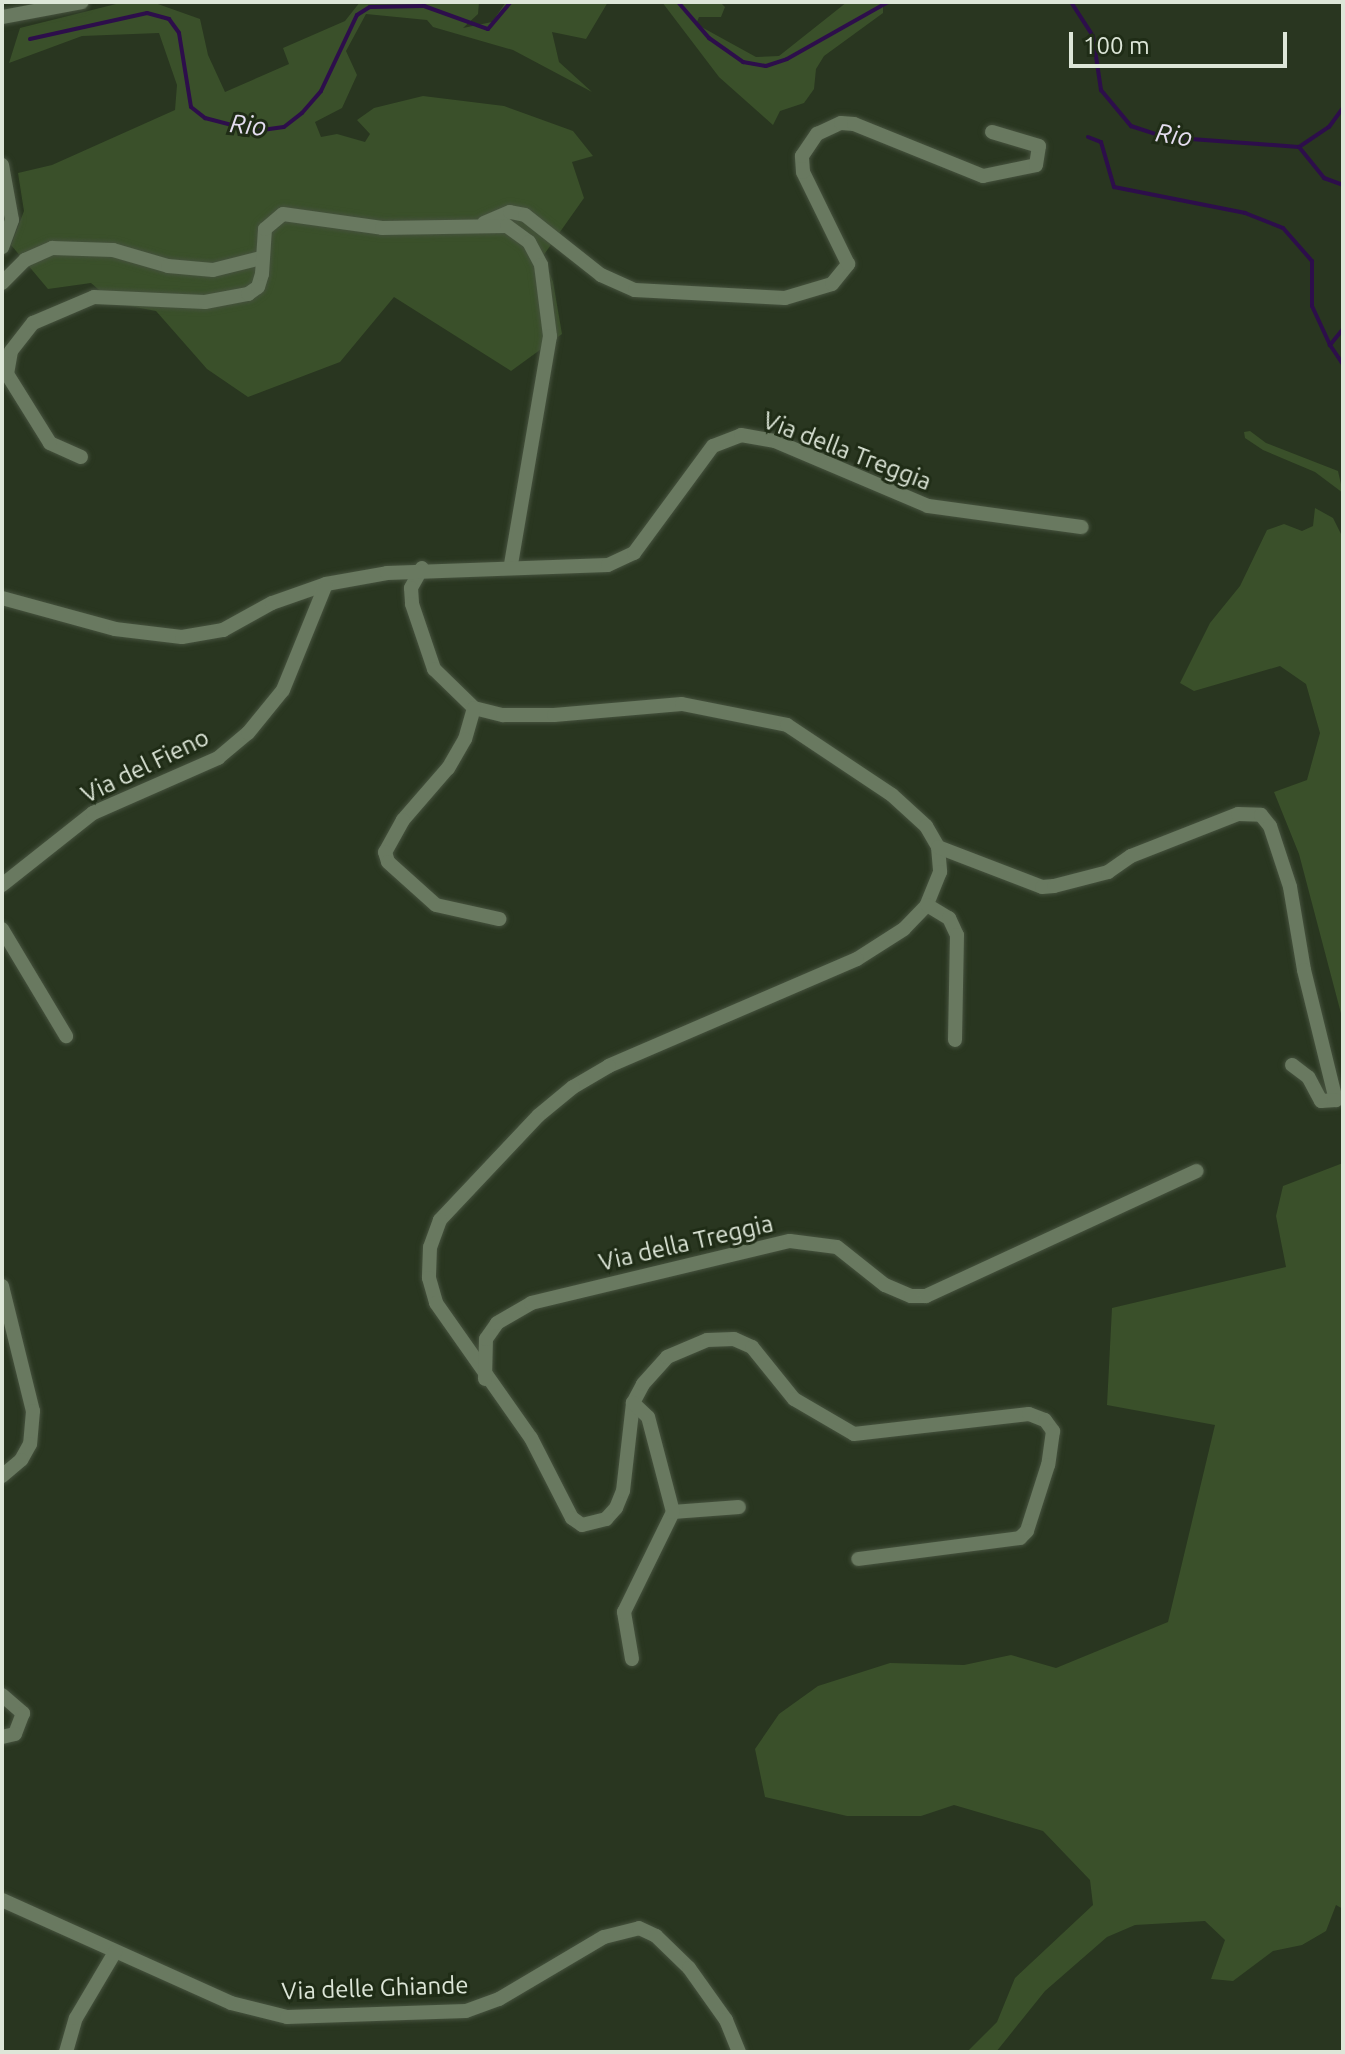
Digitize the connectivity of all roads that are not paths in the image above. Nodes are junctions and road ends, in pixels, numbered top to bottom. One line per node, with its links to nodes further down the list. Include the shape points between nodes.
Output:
1 (82, 2): 2 (street)
2 (2, 17)
3 (992, 132): 5 (street, via 1039,146 1036,165 983,176 854,124 841,123 817,134 802,156 803,172 848,264 832,284 785,298 635,290 601,275 525,215 510,212)
4 (2, 165): 6 (street, via 12,220)
5 (484, 223): 7 (street, via 382,228 283,214 265,229); 11 (street, via 507,226 529,242 548,288 550,336)
6 (2, 247)
7 (261, 258): 8 (street, via 213,270 168,266 113,250 52,248 25,260); 9 (street, via 258,287 248,294 205,302 94,297 33,323 11,351 7,374 50,443)
8 (2, 283)
9 (81, 457)
10 (1082, 527): 11 (street, Via della Treggia, via 928,506 775,441 741,435 727,437 703,455 659,523 623,562)
11 (511, 564): 12 (street, Via della Treggia)
12 (422, 568): 13 (street); 15 (street, via 411,588 412,604 434,669)
13 (326, 584): 14 (street, via 272,603 223,630 182,637 115,629); 17 (street, Via del Fieno, via 283,690 248,733 218,758 93,813)
14 (2, 598)
15 (474, 708): 16 (street, via 503,715 554,715 682,704 787,725 892,795 926,826); 19 (street, via 465,739 448,768 403,820 385,852 388,862 436,905)
16 (938, 847): 18 (street, via 940,872); 23 (street, via 1042,887 1054,886 1108,872 1131,856 1238,814 1261,815 1270,826 1290,887 1336,1100 1321,1101 1308,1077)
17 (2, 885)
18 (927, 905): 22 (street, via 949,918 957,935); 26 (street, via 904,929 857,959 609,1066 573,1087 467,1190 440,1220 430,1247 429,1278 436,1303)
19 (499, 919)
20 (2, 929): 21 (street)
21 (66, 1036)
22 (955, 1040)
23 (1292, 1065)
24 (1196, 1171): 26 (street, Via della Treggia, via 926,1296 885,1285 837,1247 790,1241 531,1303 497,1323 486,1339)
25 (2, 1286): 28 (street, via 33,1411 30,1444)
26 (485, 1379): 27 (street, via 531,1438 572,1518 582,1525 606,1519 620,1499)
27 (633, 1403): 30 (street, via 648,1417); 31 (street, via 667,1357 707,1340 734,1339 752,1347 794,1399 854,1434 1029,1414 1045,1420 1053,1431 1048,1465 1027,1531 1020,1538)
28 (2, 1476)
29 (739, 1507): 30 (street)
30 (673, 1512): 32 (street, via 624,1612)
31 (858, 1559)
32 (632, 1659)
33 (2, 1695): 34 (street, via 23,1713 15,1734)
34 (2, 1737)
35 (2, 1900): 36 (street, Via delle Ghiande)
36 (115, 1952): 37 (street, via 76,2018); 38 (street, Via delle Ghiande, via 260,2012 287,2017 450,2011 499,1999 604,1937 639,1928 656,1936 689,1968 726,2020)
37 (66, 2052)
38 (739, 2052)

